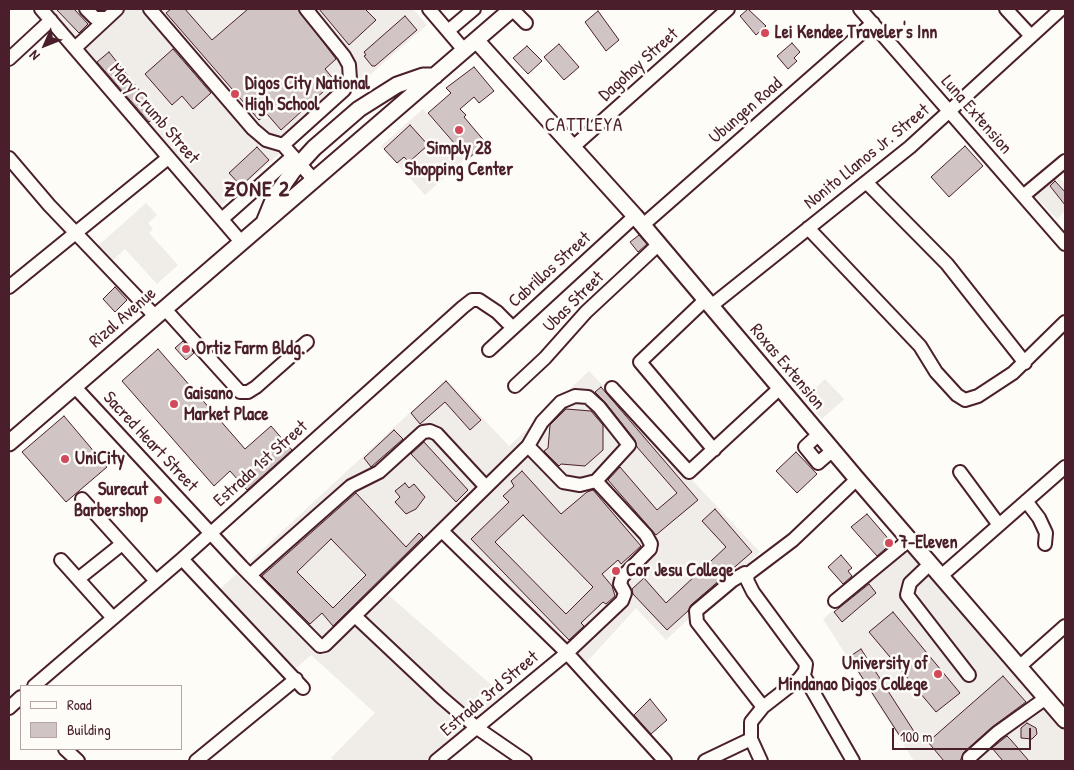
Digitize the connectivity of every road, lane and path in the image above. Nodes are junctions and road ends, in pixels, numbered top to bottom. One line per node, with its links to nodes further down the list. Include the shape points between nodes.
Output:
1 (41, 9): 14 (street, Mary Crumb Street)
2 (86, 9): 13 (street, via 95,18)
3 (117, 9): 13 (street)
4 (152, 9): 24 (street, via 254,129 266,140)
5 (306, 9): 24 (street, via 344,56 349,65 350,79 344,90)
6 (429, 9): 17 (street)
7 (474, 9): 17 (street)
8 (512, 9): 16 (street); 19 (main road, Rizal Avenue)
9 (728, 9): 25 (street, Dagohoy Street)
10 (860, 9): 15 (street, Luna Extension)
11 (1006, 9): 18 (street)
12 (1061, 9): 18 (street, Nonito Llanos Jr. Street)
13 (106, 18): 20 (street)
14 (51, 20): 20 (street, Mary Crumb Street); 21 (street)
15 (872, 23): 23 (street, Luna Extension); 34 (street, Ubungen Road)
16 (526, 24)
17 (448, 31): 19 (street)
18 (1031, 36): 23 (street, Nonito Llanos Jr. Street)
19 (470, 45): 22 (main road, Rizal Avenue); 25 (main road, Roxas Extension)
20 (75, 48): 27 (street, Mary Crumb Street)
21 (9, 59)
22 (435, 76): 28 (main road, Rizal Avenue, via 410,79 383,92); 30 (main road, Rizal Avenue)
23 (950, 112): 31 (street, Nonito Llanos Jr. Street); 32 (street, Luna Extension)
24 (283, 145): 28 (street)
25 (573, 147): 34 (main road, Roxas Extension)
26 (9, 158): 37 (street)
27 (168, 158): 33 (street, Mary Crumb Street); 37 (street)
28 (296, 160): 30 (street); 33 (street); 35 (main road, Rizal Avenue)
29 (1065, 161): 32 (street)
30 (314, 180): 35 (main road, Rizal Avenue)
31 (866, 182): 36 (street, Nonito Llanos Jr. Street); 48 (street, via 947,264)
32 (1023, 196): 40 (street, Luna Extension)
33 (222, 219): 38 (street, Mary Crumb Street)
34 (639, 221): 39 (main road, Roxas Extension); 45 (street, Cabrillos Street)
35 (264, 223): 38 (main road, Rizal Avenue)
36 (808, 228): 42 (street, Nonito Llanos Jr. Street); 48 (street, via 920,346 936,372 962,398 969,400 978,396)
37 (75, 233): 41 (street); 43 (street)
38 (242, 243): 43 (main road, Rizal Avenue)
39 (659, 244): 42 (main road, Roxas Extension); 50 (street, Ubas Street, via 586,312)
40 (1065, 244)
41 (9, 287)
42 (708, 302): 52 (main road, Roxas Extension); 55 (street, Nonito Llanos Jr. Street, via 640,362)
43 (159, 312): 46 (street, via 240,392 256,387); 49 (main road, Rizal Avenue)
44 (1065, 322): 48 (street)
45 (513, 328): 47 (street, Cabrillos Street); 64 (street, Estrada 1st Street, via 487,304 472,300)
46 (307, 342)
47 (489, 350)
48 (1025, 363)
49 (74, 386): 53 (main road, Rizal Avenue); 64 (street, Sacred Heart Street)
50 (515, 386)
51 (612, 388): 55 (street, via 690,472)
52 (780, 388): 55 (street); 58 (main road, Roxas Extension)
53 (10, 438)
54 (528, 446): 59 (street, via 563,482 580,485); 59 (street, via 542,422 561,402 575,396 588,398 610,419 629,445); 60 (street)
55 (714, 450)
56 (1065, 467): 62 (street)
57 (960, 472): 63 (street)
58 (857, 479): 66 (main road, Roxas Extension); 73 (street, via 804,530)
59 (596, 481): 81 (street, Estrada 3rd Street, via 651,544 648,552 620,581 625,593 622,601)
60 (486, 487): 65 (street); 72 (street, via 438,434 423,432 379,472 352,486)
61 (82, 499): 67 (street)
62 (1026, 502): 63 (street); 68 (street, via 1046,533)
63 (999, 525): 74 (street)
64 (210, 533): 69 (street, Estrada 1st Street); 72 (street, Sacred Heart Street)
65 (444, 534): 78 (street); 81 (street)
66 (909, 540): 71 (main road, Roxas Extension); 77 (street)
67 (122, 544): 75 (street); 76 (street)
68 (1045, 544)
69 (182, 559): 76 (street, Estrada 1st Street); 94 (street, via 299,684)
70 (61, 560): 75 (street)
71 (930, 564): 74 (main road, Roxas Extension); 84 (street, via 910,583 907,594)
72 (246, 571): 78 (street, Sacred Heart Street, via 320,646)
73 (748, 574): 83 (street, via 747,580 753,592 806,662); 87 (street, via 733,580 696,611 697,622)
74 (941, 576): 82 (main road, Roxas Extension)
75 (78, 579): 79 (street)
76 (156, 581): 79 (street, Estrada 1st Street)
77 (835, 601)
78 (355, 616): 89 (street)
79 (113, 618): 85 (street, Estrada 1st Street)
80 (1065, 626): 82 (street)
81 (567, 653): 89 (street, Estrada 3rd Street); 97 (street)
82 (1019, 666): 86 (main road, Roxas Extension)
83 (803, 674): 87 (street); 100 (street)
84 (969, 675)
85 (35, 685)
86 (1046, 698): 88 (main road, Roxas Extension); 92 (street, via 997,733)
87 (763, 707): 90 (street, via 751,722)
88 (1065, 720)
89 (477, 728): 95 (street, Estrada 3rd Street); 96 (street)
90 (752, 739): 98 (street); 99 (street)
91 (66, 750): 93 (street)
92 (969, 758)
93 (78, 761)
94 (196, 761)
95 (436, 761)
96 (525, 761)
97 (665, 761)
98 (705, 761)
99 (760, 761)
100 (853, 761)

